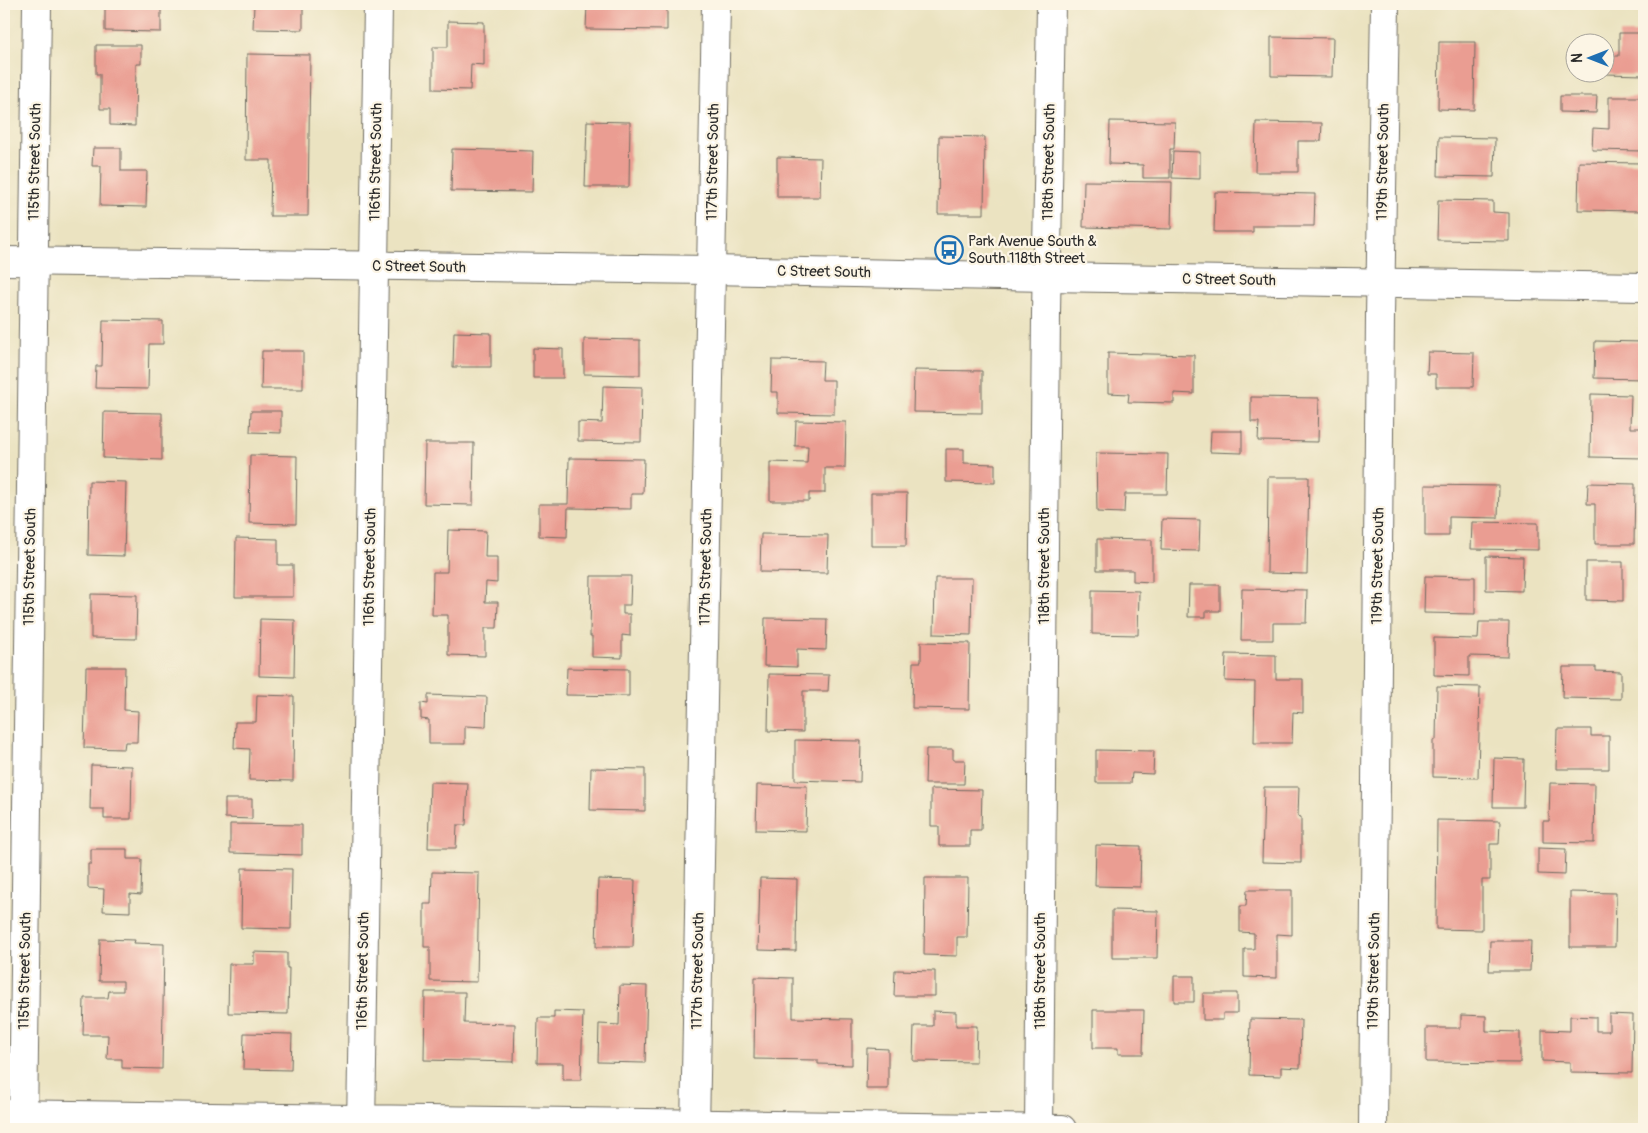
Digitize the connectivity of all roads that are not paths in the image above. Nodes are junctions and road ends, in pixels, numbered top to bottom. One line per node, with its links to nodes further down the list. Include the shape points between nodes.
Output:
1 (37, 4): 7 (street, 115th Street South)
2 (378, 4): 8 (street, 116th Street South)
3 (716, 4): 9 (street, 117th Street South)
4 (1051, 4): 10 (street, 118th Street South)
5 (1386, 4): 11 (street, 119th Street South)
6 (4, 262): 7 (street, C Street South)
7 (34, 262): 8 (street, C Street South); 13 (street, 115th Street South)
8 (374, 266): 9 (street, C Street South); 14 (street, 116th Street South)
9 (712, 270): 10 (street, C Street South); 15 (street, 117th Street South)
10 (1046, 277): 11 (street, C Street South); 16 (street, 118th Street South)
11 (1381, 282): 12 (street, C Street South); 18 (street, 119th Street South)
12 (1644, 287)
13 (17, 1119): 14 (street)
14 (361, 1124): 15 (street)
15 (695, 1126): 16 (street)
16 (1039, 1129): 17 (street)
17 (1062, 1129)
18 (1373, 1129)

